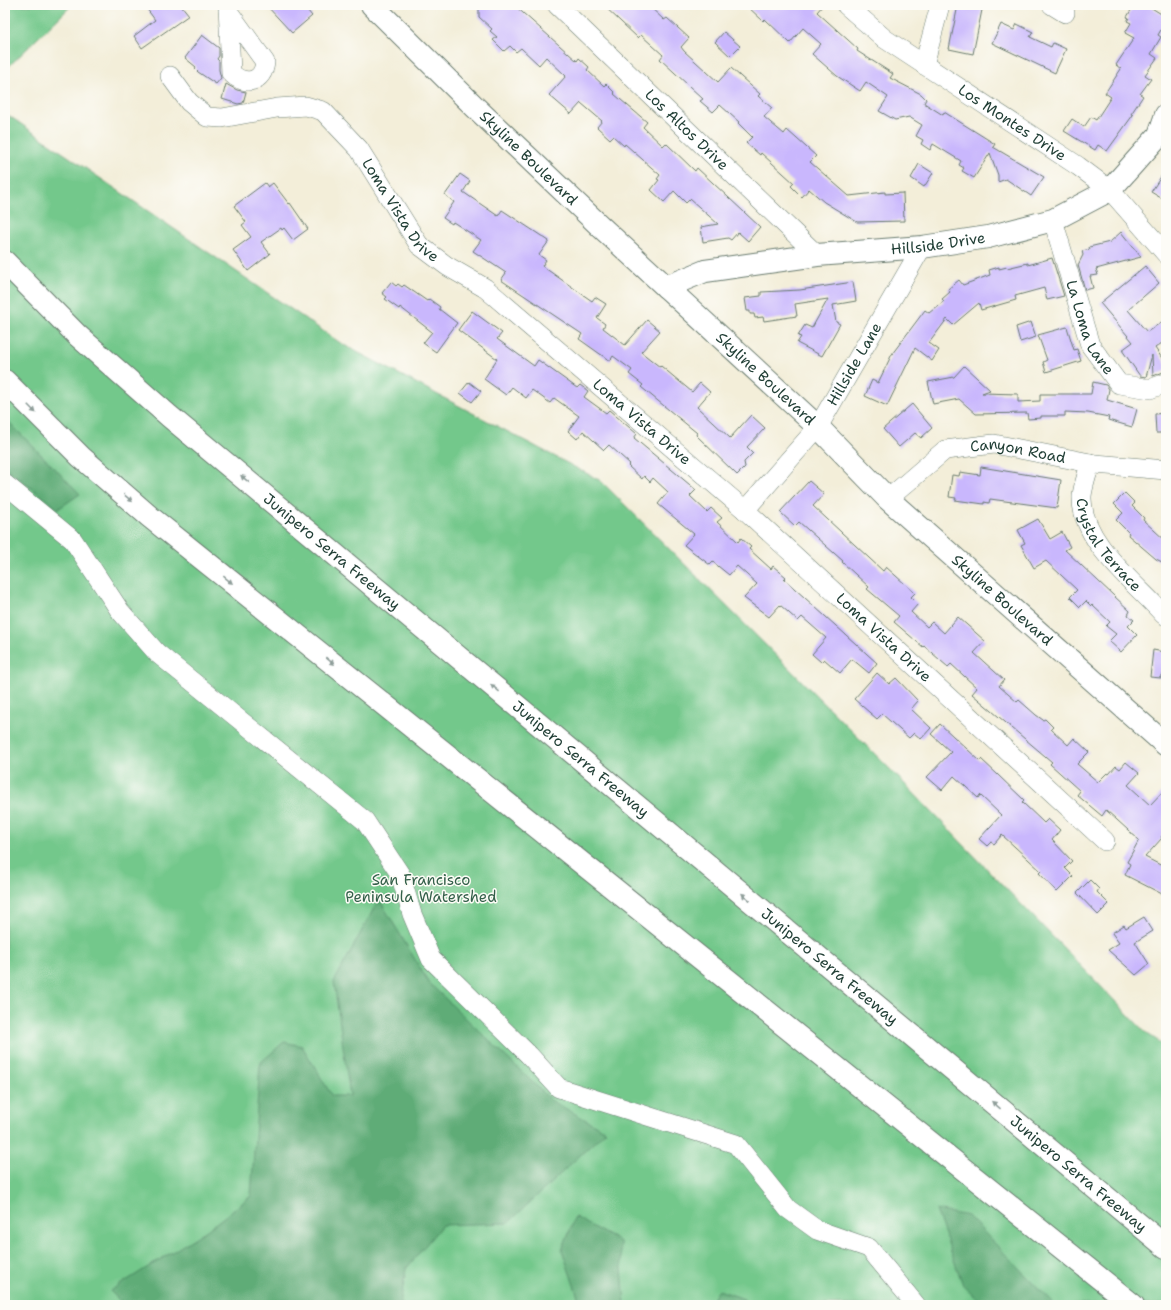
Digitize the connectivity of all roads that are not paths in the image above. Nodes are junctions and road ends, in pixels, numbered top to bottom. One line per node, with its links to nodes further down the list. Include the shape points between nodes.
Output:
1 (372, 5): 14 (main road, Skyline Boulevard, via 475,107)
2 (557, 5): 12 (street, Los Altos Drive)
3 (846, 5): 5 (street, Los Montes Drive, via 885,39)
4 (940, 5): 5 (street)
5 (924, 65): 8 (street, Los Montes Drive, via 1078,166)
6 (170, 76): 22 (street, Loma Vista Drive, via 189,102 206,117 222,118 277,108 306,106 323,111 359,149 419,245 446,266 485,288)
7 (1166, 115): 8 (main road, Hillside Drive, via 1159,135)
8 (1110, 190): 9 (main road, Hillside Drive); 11 (street, Los Montes Drive)
9 (1053, 220): 10 (main road, Hillside Drive, via 988,237); 16 (street, La Loma Lane, via 1090,345 1119,384 1150,389)
10 (922, 247): 12 (main road, Hillside Drive); 17 (street, Hillside Lane)
11 (1166, 254)
12 (817, 255): 14 (main road, Hillside Drive, via 705,271)
13 (5, 262): 26 (main road, Junipero Serra Freeway, one-way to 13, via 158,406 77,335)
14 (666, 287): 17 (main road, Skyline Boulevard)
15 (5, 381): 28 (main road, one-way to 28, via 81,457 174,536)
16 (1166, 383)
17 (818, 427): 21 (main road, Skyline Boulevard); 22 (street, Hillside Lane)
18 (1090, 462): 19 (street, Canyon Road); 21 (street, Canyon Road, via 994,444 944,450); 23 (street, Crystal Terrace, via 1082,496 1086,521 1096,541)
19 (1166, 470)
20 (5, 484): 27 (street, via 73,540 120,611 156,653 365,821 400,874 412,914 431,959 559,1088 736,1144 788,1209 817,1230 869,1248)
21 (888, 499): 24 (main road, Skyline Boulevard)
22 (745, 510): 25 (street, Loma Vista Drive)
23 (1164, 615)
24 (1166, 745)
25 (1105, 841)
26 (1166, 1247)
27 (916, 1305)
28 (1133, 1305)

